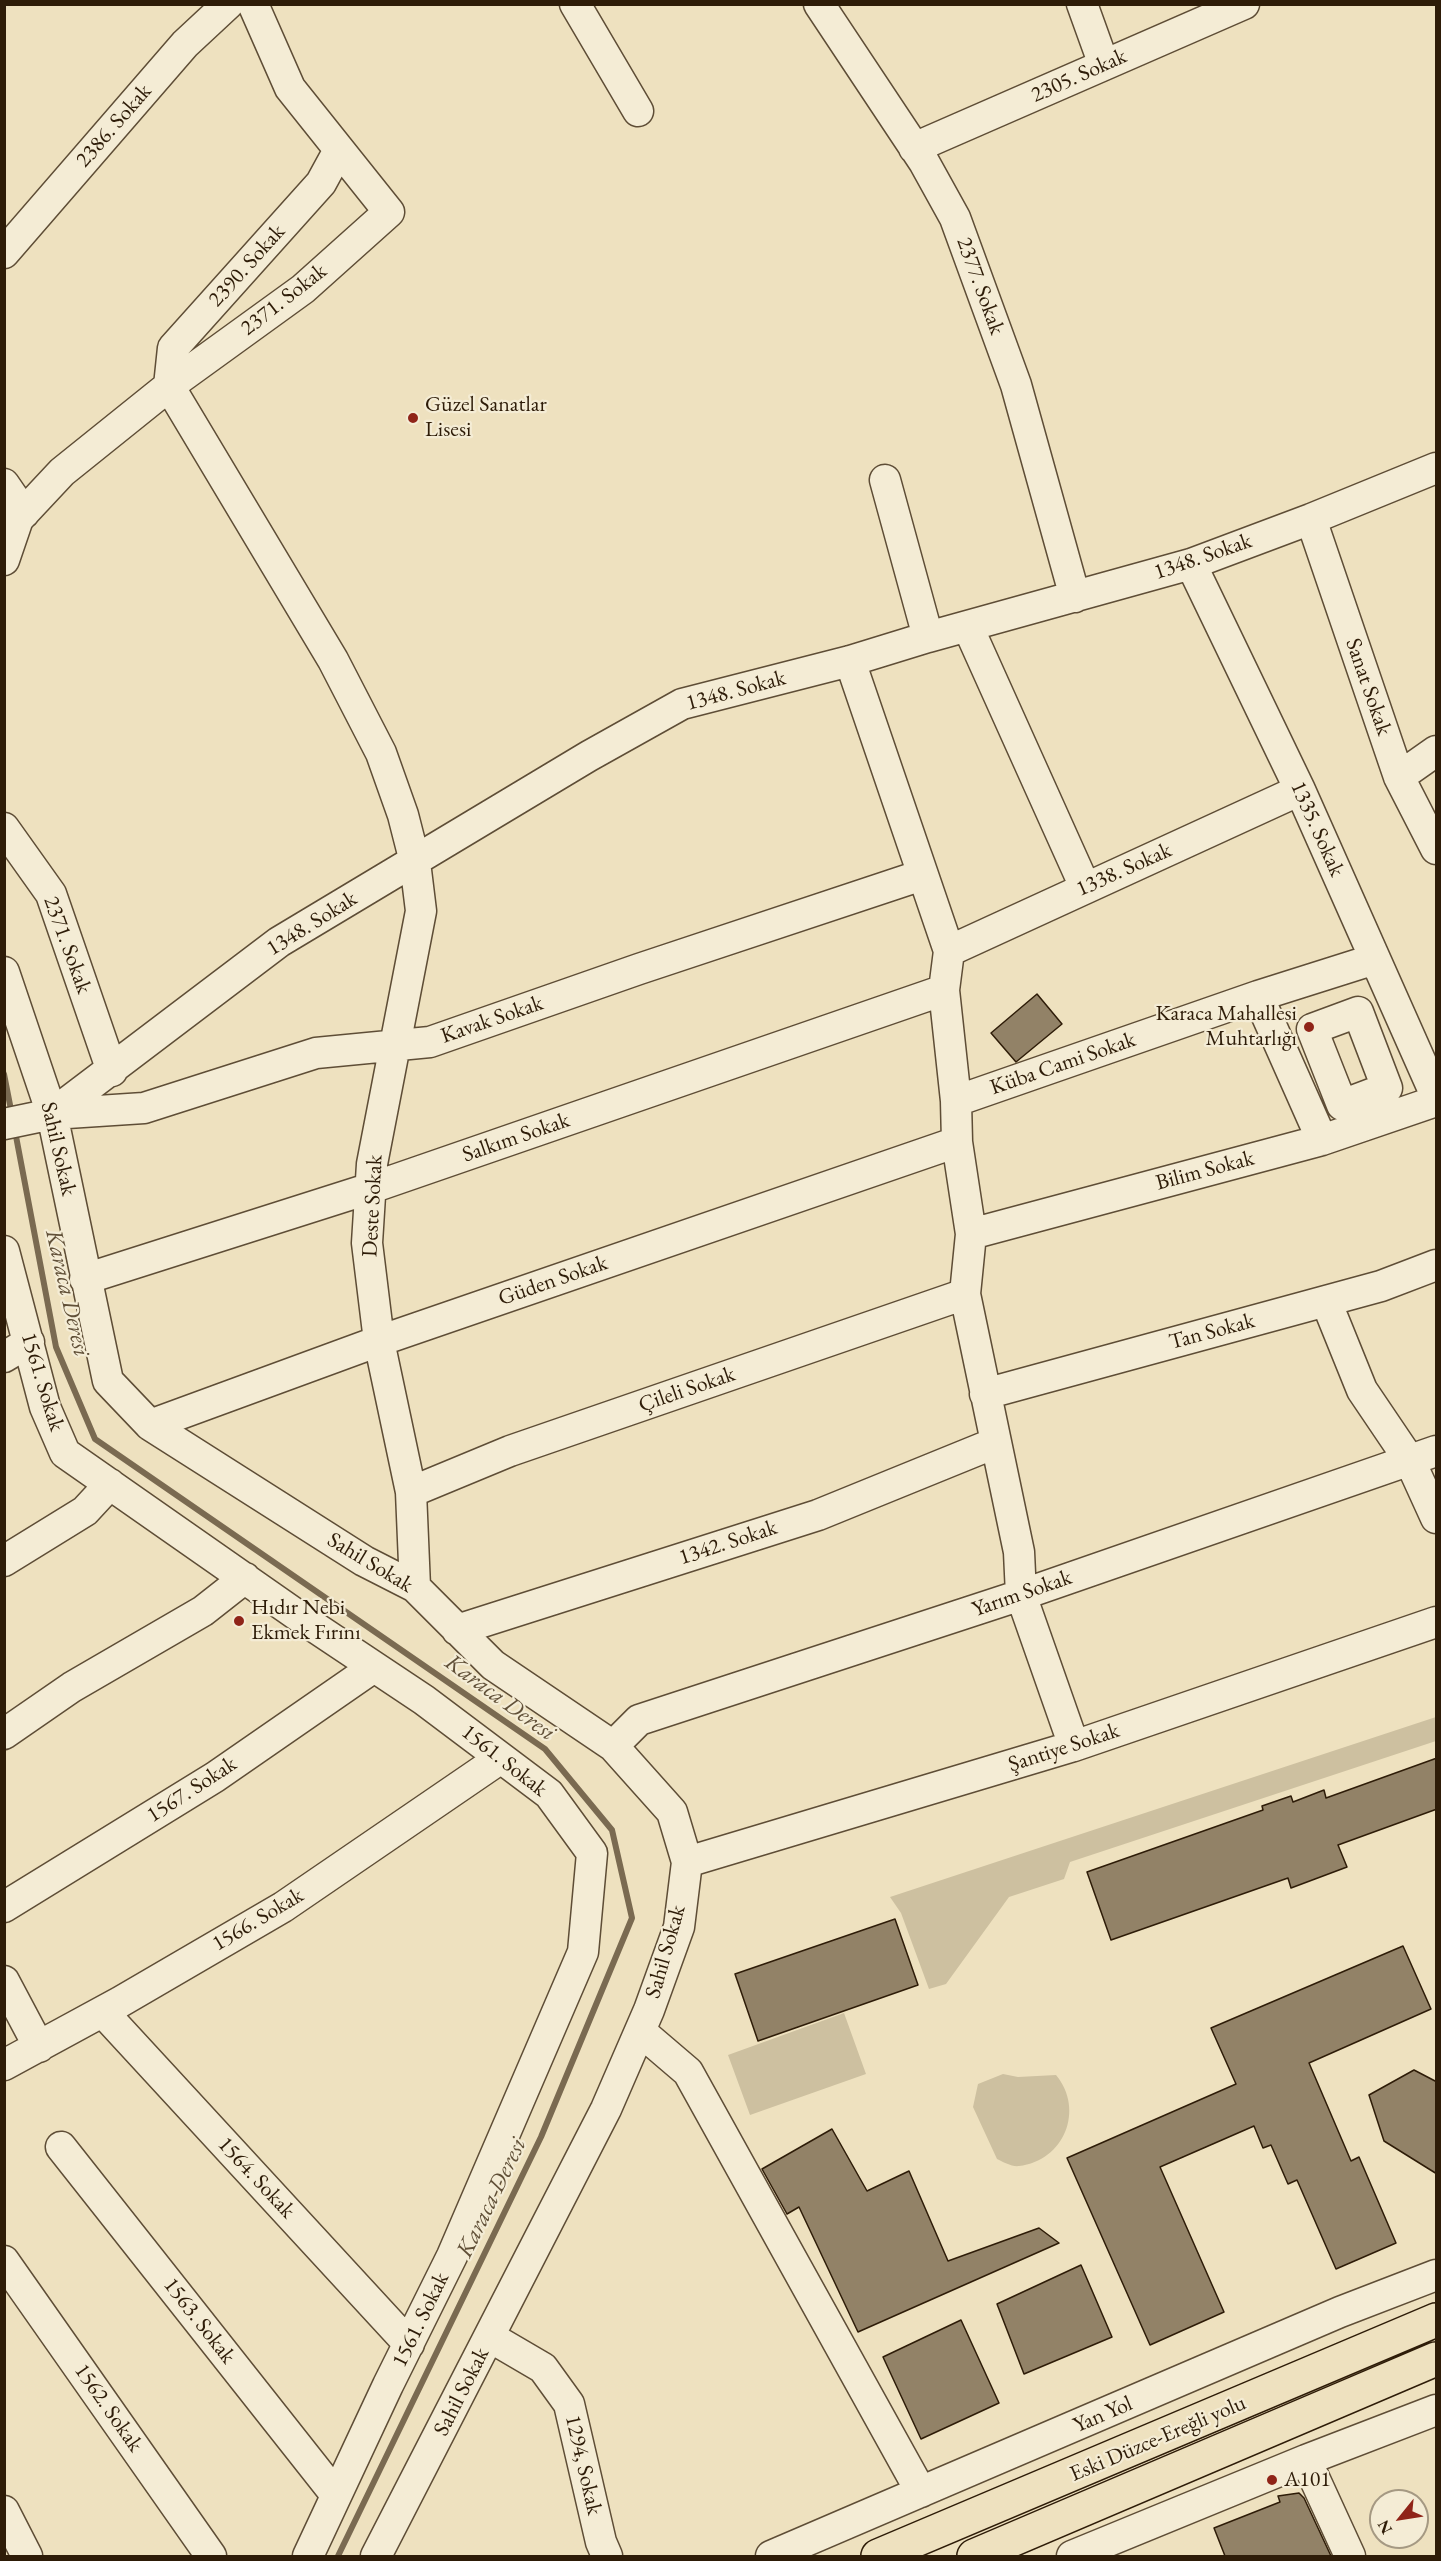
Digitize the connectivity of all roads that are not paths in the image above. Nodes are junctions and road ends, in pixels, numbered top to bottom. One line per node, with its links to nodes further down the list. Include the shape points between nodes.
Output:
1 (228, 4): 11 (street, 2386. Sokak, via 185,44)
2 (253, 4): 10 (street, 2371. Sokak, via 290,88)
3 (575, 4): 8 (street)
4 (819, 4): 9 (street, 2377. Sokak)
5 (1082, 4): 7 (street)
6 (1244, 4): 7 (street, 2305. Sokak)
7 (1104, 66): 9 (street, 2305. Sokak)
8 (638, 111)
9 (914, 148): 20 (street, 2377. Sokak, via 955,218 1016,385)
10 (339, 150): 12 (street, 2390. Sokak, via 321,183 173,348); 12 (street, 2371. Sokak, via 389,212 303,289)
11 (4, 253)
12 (169, 386): 16 (street, 2371. Sokak, via 62,472); 29 (street, Deste Sokak, via 333,660 376,742)
13 (1437, 468): 17 (street, 1348. Sokak)
14 (885, 480): 22 (street)
15 (4, 484): 16 (street)
16 (24, 513): 18 (street, 2371. Sokak, via 18,519)
17 (1311, 519): 19 (street, 1348. Sokak); 25 (street, Sanat Sokak)
18 (4, 560)
19 (1191, 564): 20 (street, 1348. Sokak); 26 (street, 1335. Sokak)
20 (1074, 597): 21 (street, 1348. Sokak)
21 (968, 627): 22 (street, 1348. Sokak); 31 (street)
22 (928, 637): 23 (street, 1348. Sokak)
23 (850, 661): 29 (street, 1348. Sokak, via 682,704); 30 (street)
24 (1437, 751): 25 (street)
25 (1399, 777): 28 (street, Sanat Sokak)
26 (1300, 790): 31 (street, 1338. Sokak); 33 (street, 1335. Sokak)
27 (4, 828): 43 (street, 2371. Sokak, via 51,894)
28 (1437, 849)
29 (415, 862): 40 (street, Deste Sokak, via 421,911); 43 (street, 1348. Sokak, via 279,942)
30 (922, 875): 32 (street); 40 (street, Kavak Sokak, via 430,1042)
31 (1085, 887): 32 (street, 1338. Sokak)
32 (949, 951): 36 (street)
33 (1375, 959): 35 (street, Küba Cami Sokak); 39 (street, 1335. Sokak)
34 (4, 972): 49 (street, Sahil Sokak)
35 (1316, 978): 37 (street, Küba Cami Sokak); 38 (street)
36 (944, 990): 46 (street); 53 (street, Salkım Sokak)
37 (1258, 996): 44 (street); 46 (street, Küba Cami Sokak)
38 (1335, 1020): 41 (street, via 1358,1012); 42 (street, via 1312,1029)
39 (1409, 1035): 41 (street); 45 (street, 1335. Sokak)
40 (394, 1045): 49 (street, Kavak Sokak, via 316,1053 144,1108); 53 (street, Deste Sokak)
41 (1372, 1047): 48 (street, via 1387,1088)
42 (1325, 1062): 44 (street); 48 (street, via 1342,1105)
43 (112, 1071): 49 (street, 1348. Sokak)
44 (1292, 1073): 51 (street)
45 (1437, 1096)
46 (956, 1101): 52 (street)
47 (1437, 1101): 48 (street, Bilim Sokak)
48 (1367, 1110): 51 (street, Bilim Sokak)
49 (52, 1114): 50 (street, Kavak Sokak); 57 (street, Sahil Sokak)
50 (4, 1124)
51 (1322, 1140): 54 (street, Bilim Sokak)
52 (957, 1142): 54 (street); 60 (street, Güden Sokak)
53 (371, 1188): 57 (street, Salkım Sokak); 60 (street, Deste Sokak, via 367,1243)
54 (970, 1234): 58 (street)
55 (4, 1251): 61 (street, 1561. Sokak)
56 (1437, 1265): 59 (street, Tan Sokak, via 1381,1287)
57 (85, 1279): 63 (street, Sahil Sokak, via 108,1381)
58 (965, 1294): 62 (street); 67 (street, Çileli Sokak, via 510,1451)
59 (1326, 1301): 62 (street, Tan Sokak); 65 (street, via 1362,1390)
60 (379, 1341): 63 (street, Güden Sokak); 67 (street, Deste Sokak)
61 (16, 1350): 66 (street, 1561. Sokak, via 65,1453)
62 (985, 1394): 64 (street)
63 (150, 1425): 71 (street, Sahil Sokak, via 364,1561)
64 (995, 1443): 72 (street, via 1019,1552); 74 (street, 1342. Sokak, via 818,1515)
65 (1423, 1456): 68 (street); 72 (street, Yarım Sokak)
66 (110, 1484): 69 (street, via 85,1511); 70 (street, 1561. Sokak)
67 (411, 1492): 71 (street, Deste Sokak)
68 (1437, 1518)
69 (4, 1562)
70 (245, 1578): 75 (street, 1561. Sokak); 76 (street, via 203,1611 72,1687)
71 (415, 1587): 74 (street, Sahil Sokak)
72 (1021, 1595): 77 (street, Yarım Sokak, via 639,1720); 78 (street)
73 (1437, 1622): 78 (street, Şantiye Sokak)
74 (457, 1630): 77 (street, Sahil Sokak, via 493,1665)
75 (374, 1667): 79 (street, 1561. Sokak); 81 (street, 1567. Sokak, via 215,1777)
76 (4, 1734)
77 (614, 1746): 80 (street, Sahil Sokak, via 672,1812)
78 (1074, 1746): 80 (street, Şantiye Sokak)
79 (501, 1758): 83 (street, 1566. Sokak, via 283,1907); 92 (street, 1561. Sokak, via 549,1794 592,1853 583,1952 452,2256)
80 (687, 1862): 84 (street, Sahil Sokak, via 679,1927)
81 (4, 1907)
82 (4, 1981): 85 (street)
83 (103, 2012): 85 (street, 1566. Sokak); 92 (street, 1564. Sokak)
84 (640, 2031): 91 (street, Sahil Sokak, via 606,2109); 98 (street, via 688,2072)
85 (39, 2047): 86 (street, 1566. Sokak)
86 (4, 2065)
87 (61, 2147): 100 (street, 1563. Sokak)
88 (4, 2261): 103 (street, 1562. Sokak)
89 (1437, 2275): 96 (street, Yan Yol, via 1340,2312)
90 (1437, 2320): 99 (main road, Eski Düzce-Ereğli yolu)
91 (490, 2337): 105 (street, Sahil Sokak); 106 (street, 1294, Sokak, via 543,2368 569,2404)
92 (409, 2344): 100 (street, 1561. Sokak)
93 (1437, 2359): 95 (main road, Eski Düzce-Ereğli yolu)
94 (1437, 2410): 97 (street)
95 (1273, 2430): 97 (street); 109 (main road, Eski Düzce-Ereğli yolu)
96 (1017, 2452): 98 (street, Yan Yol); 99 (street)
97 (1296, 2464): 110 (street); 111 (street)
98 (921, 2492): 107 (street, Yan Yol)
99 (1032, 2493): 108 (main road, Eski Düzce-Ereğli yolu)
100 (336, 2495): 104 (street, 1561. Sokak)
101 (4, 2511): 102 (street)
102 (27, 2556)
103 (211, 2556)
104 (308, 2556)
105 (376, 2556)
106 (607, 2556)
107 (771, 2556)
108 (878, 2556)
109 (974, 2556)
110 (1072, 2556)
111 (1350, 2556)

